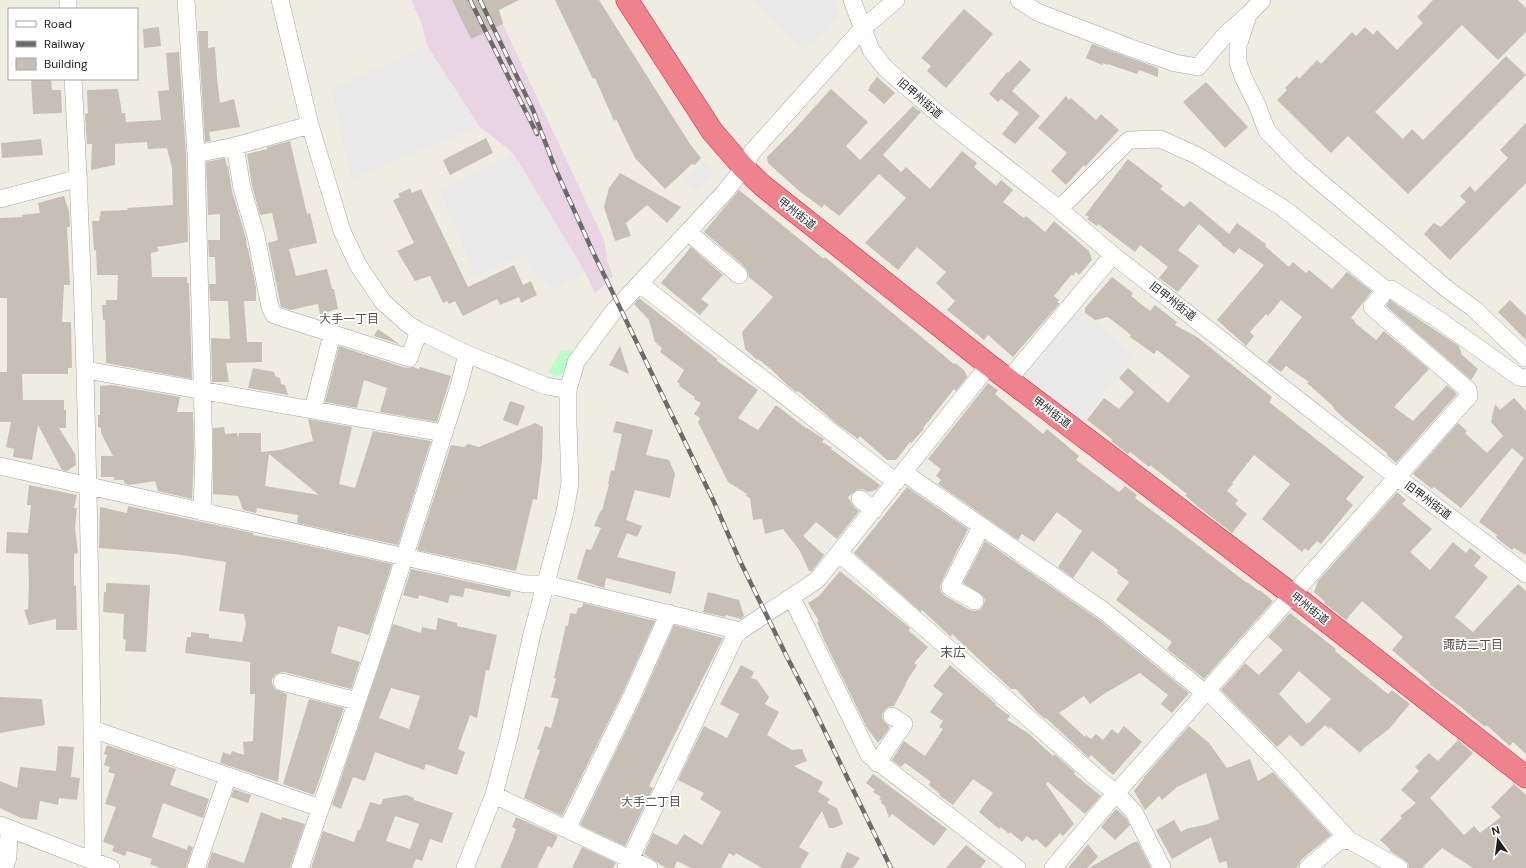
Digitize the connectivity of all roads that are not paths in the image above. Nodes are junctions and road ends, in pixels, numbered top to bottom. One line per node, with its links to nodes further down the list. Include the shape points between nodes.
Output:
1 (186, 0): 13 (street)
2 (280, 0): 11 (street)
3 (627, 0): 14 (highway, 甲州街道, via 712,131)
4 (852, 0): 9 (street, 旧甲州街道)
5 (896, 0): 9 (street)
6 (1019, 0): 8 (street, via 1037,12 1124,45 1175,63 1198,67 1226,34)
7 (1262, 0): 8 (street)
8 (1248, 14): 26 (street, via 1238,46 1238,63 1267,131 1299,164 1473,308)
9 (863, 28): 14 (street, via 752,152); 17 (street, 旧甲州街道, via 871,50 885,68 942,117)
10 (73, 80): 15 (street)
11 (310, 126): 12 (street); 23 (street, via 342,231 358,265 383,302)
12 (235, 146): 13 (street); 24 (street, via 242,188 274,315)
13 (196, 154): 31 (street)
14 (744, 168): 18 (street); 27 (highway, 甲州街道, via 763,186)
15 (79, 178): 16 (street); 28 (street)
16 (0, 199)
17 (1059, 209): 19 (street, 旧甲州街道); 22 (street, via 1129,140 1160,139 1198,156 1283,208)
18 (688, 232): 20 (street); 21 (street)
19 (1113, 255): 30 (street); 37 (street, 旧甲州街道)
20 (739, 275)
21 (640, 284): 32 (street, via 613,312 576,362); 36 (street)
22 (1386, 290): 29 (street, via 1391,289 1519,377); 37 (street, via 1372,307 1468,390 1469,396)
23 (419, 331): 24 (street, via 410,358); 25 (street)
24 (332, 334): 33 (street)
25 (467, 354): 32 (street, via 546,386); 34 (street)
26 (1526, 358)
27 (989, 365): 30 (highway, 甲州街道); 36 (street)
28 (86, 370): 31 (street); 38 (street)
29 (1526, 378)
30 (1009, 379): 47 (highway, 甲州街道)
31 (202, 390): 33 (street); 41 (street)
32 (568, 390): 46 (street, via 570,483)
33 (313, 409): 34 (street)
34 (443, 433): 44 (street)
35 (0, 466): 38 (street)
36 (899, 477): 40 (street); 42 (street)
37 (1397, 477): 45 (street, 旧甲州街道); 47 (street)
38 (88, 486): 41 (street); 56 (street)
39 (860, 498): 40 (street)
40 (874, 510): 43 (street)
41 (202, 512): 44 (street)
42 (981, 527): 49 (street, via 950,587); 53 (street, via 1104,611)
43 (839, 554): 48 (street, via 817,580); 60 (street)
44 (405, 556): 46 (street, via 526,584); 54 (street)
45 (1526, 574)
46 (546, 584): 50 (street); 61 (street)
47 (1292, 595): 53 (street); 59 (highway, 甲州街道)
48 (792, 598): 51 (street); 57 (street, via 869,755)
49 (975, 601)
50 (669, 613): 51 (street); 64 (street)
51 (740, 631): 67 (street, via 735,636)
52 (282, 682): 54 (street)
53 (1205, 693): 60 (street); 65 (street, via 1212,695)
54 (357, 701): 62 (street)
55 (892, 716): 57 (street, via 904,724)
56 (92, 729): 58 (street); 66 (street)
57 (877, 763): 74 (street)
58 (228, 776): 62 (street); 70 (street)
59 (1526, 777)
60 (1116, 793): 75 (street); 76 (street, via 1134,812)
61 (494, 795): 64 (street); 72 (street)
62 (320, 808): 71 (street)
63 (5, 827): 66 (street); 68 (street, via 8,857)
64 (567, 829): 67 (street)
65 (1349, 840): 77 (street, via 1338,842); 78 (street)
66 (93, 861): 69 (street)
67 (628, 863): 73 (street)
68 (4, 868)
69 (111, 868)
70 (196, 868)
71 (300, 868)
72 (465, 868)
73 (649, 868)
74 (1017, 868)
75 (1053, 868)
76 (1162, 868)
77 (1308, 868)
78 (1400, 868)

